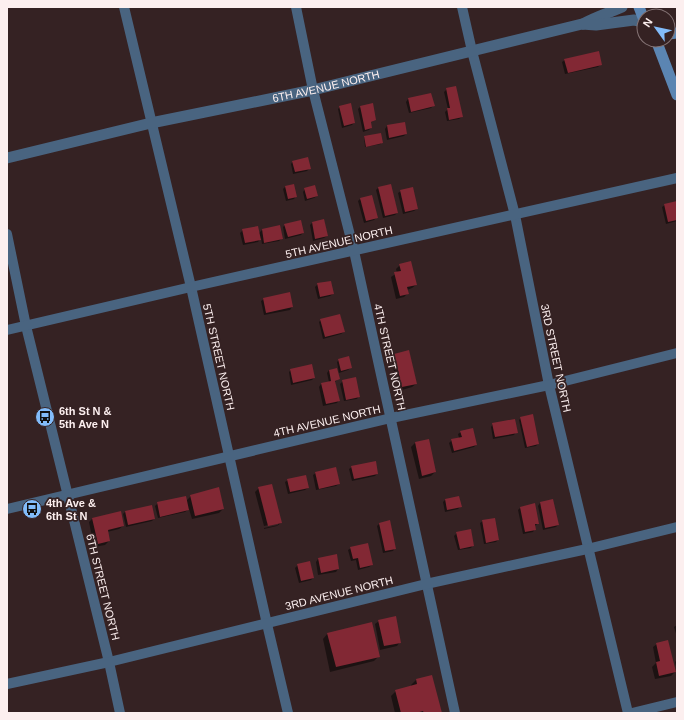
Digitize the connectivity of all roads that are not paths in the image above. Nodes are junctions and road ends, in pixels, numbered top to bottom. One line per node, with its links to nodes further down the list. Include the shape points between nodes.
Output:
1 (124, 7): 11 (street, 5TH STREET NORTH)
2 (296, 7): 9 (street, 4TH STREET NORTH)
3 (462, 7): 8 (street, 3RD STREET NORTH)
4 (622, 7): 6 (street)
5 (636, 20): 6 (street, 6TH AVENUE NORTH)
6 (582, 24): 8 (street, 6TH AVENUE NORTH)
7 (659, 48): 10 (main road)
8 (472, 51): 9 (street, 6TH AVENUE NORTH); 14 (street, 3RD STREET NORTH)
9 (313, 90): 11 (street, 6TH AVENUE NORTH); 16 (street, 4TH STREET NORTH)
10 (677, 95)
11 (151, 123): 12 (street, 6TH AVENUE NORTH); 17 (street, 5TH STREET NORTH)
12 (7, 158)
13 (677, 178): 14 (street, 5TH AVENUE NORTH)
14 (515, 215): 16 (street, 5TH AVENUE NORTH); 21 (street, 3RD STREET NORTH)
15 (7, 234): 18 (street, 6TH STREET NORTH)
16 (354, 251): 17 (street, 5TH AVENUE NORTH); 22 (street, 4TH STREET NORTH)
17 (191, 287): 18 (street, 5TH AVENUE NORTH); 23 (street, 5TH STREET NORTH)
18 (26, 326): 19 (street, 5TH AVENUE NORTH); 24 (street, 6TH STREET NORTH)
19 (7, 330)
20 (677, 353): 21 (street, 4TH AVENUE NORTH)
21 (549, 385): 22 (street, 4TH AVENUE NORTH); 27 (street, 3RD STREET NORTH)
22 (391, 418): 23 (street, 4TH AVENUE NORTH); 28 (street, 4TH STREET NORTH)
23 (230, 457): 24 (street, 4TH AVENUE NORTH); 29 (street, 5TH STREET NORTH)
24 (67, 495): 25 (street, 4TH AVENUE NORTH); 30 (street, 6TH STREET NORTH)
25 (7, 508)
26 (677, 527): 27 (street, 3RD AVENUE NORTH)
27 (587, 549): 28 (street, 3RD AVENUE NORTH); 36 (street, 3RD STREET NORTH)
28 (426, 584): 29 (street, 3RD AVENUE NORTH); 35 (street, 4TH STREET NORTH)
29 (267, 624): 30 (street, 3RD AVENUE NORTH); 34 (street, 5TH STREET NORTH)
30 (110, 662): 31 (street, 3RD AVENUE NORTH); 33 (street, 6TH STREET NORTH)
31 (7, 684)
32 (677, 702): 37 (street)
33 (120, 713)
34 (288, 713)
35 (455, 713)
36 (628, 713)
37 (632, 713)

